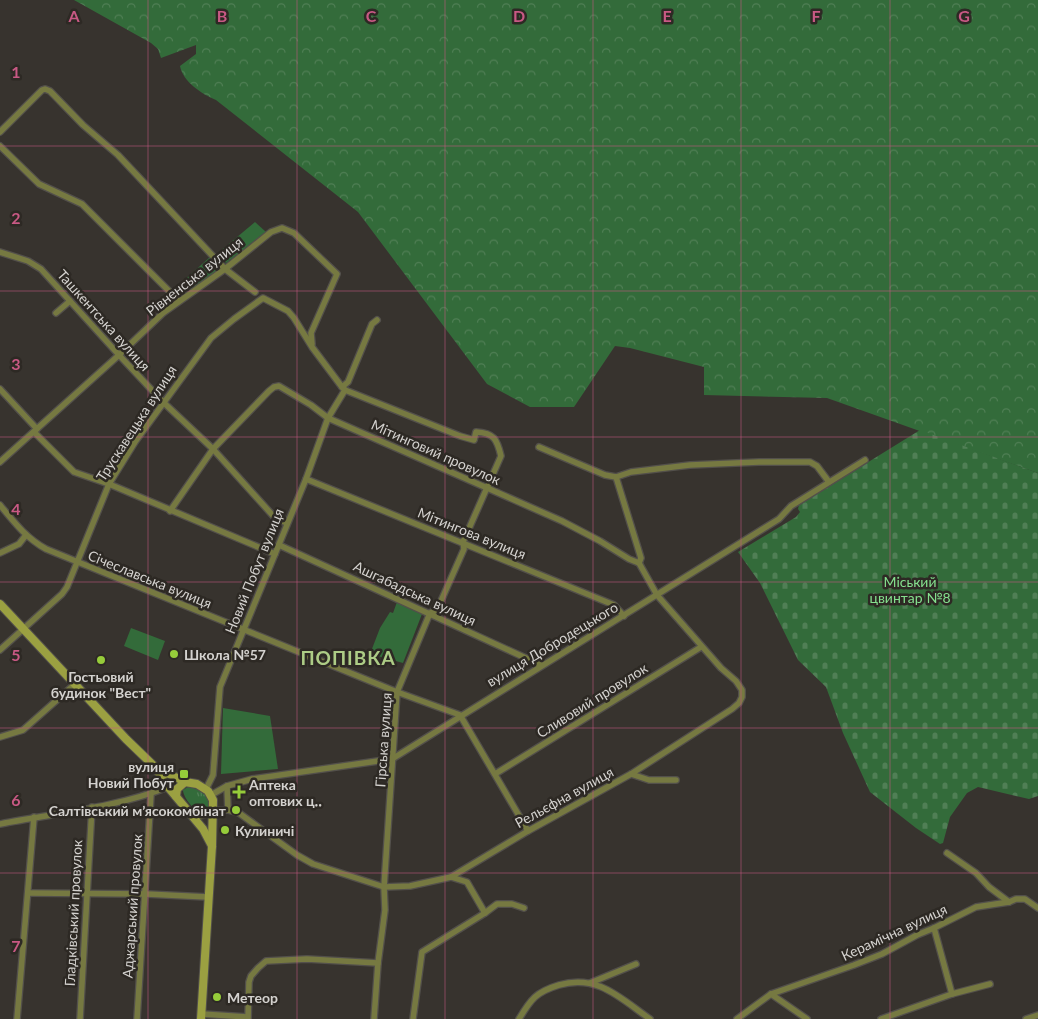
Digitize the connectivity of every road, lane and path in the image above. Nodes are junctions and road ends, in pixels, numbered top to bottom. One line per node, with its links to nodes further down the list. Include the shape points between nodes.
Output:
1 (0, 132): 4 (street, via 42,90 47,90 118,155)
2 (0, 146): 7 (street, via 39,184 82,204)
3 (0, 252): 6 (street, Ташкентська вулиця, via 41,269)
4 (224, 269): 5 (street); 7 (street, Рівненська вулиця); 10 (street, Рівненська вулиця, via 271,232 282,228 294,233 337,274 311,332)
5 (255, 292)
6 (70, 301): 8 (street); 11 (street, Ташкентська вулиця)
7 (179, 302): 11 (street, Рівненська вулиця)
8 (56, 313)
9 (377, 320): 12 (street, Новий Побут вулиця, via 372,324)
10 (312, 347): 12 (street); 14 (street, Трускавецька вулиця, via 288,311 264,298 211,338)
11 (119, 355): 14 (street, Ташкентська вулиця); 16 (street, Рівненська вулиця)
12 (344, 388): 15 (street, Новий Побут вулиця); 25 (street, Гірська вулиця, via 460,436 474,440 476,432 488,433 499,447 501,456)
13 (0, 389): 16 (street)
14 (163, 402): 18 (street, Ташкентська вулиця); 24 (street, Трускавецька вулиця)
15 (328, 418): 18 (street, Мітинговий провулок, via 290,392 274,386); 22 (street, Новий Побут вулиця); 25 (street, Мітинговий провулок)
16 (36, 430): 20 (street, Рівненська вулиця); 24 (street, via 74,472)
17 (540, 448): 21 (street, via 604,476)
18 (213, 449): 27 (street); 28 (street, Ташкентська вулиця, via 276,518)
19 (865, 460): 23 (street, вулиця Добродецького)
20 (0, 462)
21 (616, 477): 23 (street, via 631,472 690,465 810,462); 35 (street, via 641,558)
22 (306, 479): 28 (street, Новий Побут вулиця); 30 (street, Мітингова вулиця)
23 (829, 482): 36 (street, вулиця Добродецького, via 791,506 778,519)
24 (109, 484): 27 (street); 34 (street, Трускавецька вулиця)
25 (486, 487): 30 (street, Гірська вулиця); 35 (street, Мітинговий провулок, via 562,521)
26 (0, 505): 29 (street, Січеславська вулиця)
27 (170, 511): 33 (street)
28 (287, 523): 31 (street, Новий Побут вулиця)
29 (26, 535): 32 (street, via 19,544); 34 (street, Січеславська вулиця)
30 (463, 542): 38 (street, Гірська вулиця, via 464,549 437,610); 39 (street, Мітингова вулиця, via 614,604)
31 (279, 545): 33 (street, Новий Побут вулиця); 38 (street, Ашгабадська вулиця)
32 (0, 553)
33 (275, 554): 41 (street, Новий Побут вулиця)
34 (77, 562): 40 (street, Трускавецька вулиця, via 62,594); 41 (street, Січеславська вулиця)
35 (639, 563): 36 (street)
36 (656, 595): 39 (street, вулиця Добродецького); 42 (street)
37 (0, 604): 40 (main road)
38 (430, 613): 44 (street, Ашгабадська вулиця); 46 (street, Гірська вулиця)
39 (624, 616): 44 (street, вулиця Добродецького)
40 (23, 630): 43 (street, Трускавецька вулиця); 45 (main road)
41 (244, 630): 46 (street, Січеславська вулиця); 57 (street, Новий Побут вулиця, via 218,694)
42 (701, 647): 51 (street, Сливовий провулок); 52 (street, Рельєфна вулиця, via 736,681 742,690 739,703)
43 (0, 650)
44 (542, 665): 47 (street, вулиця Добродецького)
45 (75, 684): 48 (street, via 23,730); 50 (main road)
46 (397, 692): 47 (street, Січеславська вулиця); 49 (street, Гірська вулиця)
47 (460, 716): 49 (street, вулиця Добродецького); 51 (street)
48 (0, 737)
49 (392, 758): 55 (street, вулиця Добродецького, via 291,772); 70 (street, Гірська вулиця)
50 (155, 767): 54 (main road); 56 (main road)
51 (495, 774): 66 (street)
52 (631, 774): 53 (street, via 649,780); 66 (street, Рельєфна вулиця)
53 (676, 780)
54 (185, 782): 57 (main road, via 197,784); 59 (main road, via 177,789)
55 (227, 786): 57 (street, вулиця Добродецького); 62 (street)
56 (168, 787): 58 (street); 59 (main road)
57 (209, 792): 61 (main road, Новий Побут вулиця)
58 (151, 794): 60 (street); 73 (street, Аджарський провулок)
59 (176, 796): 63 (main road)
60 (92, 808): 64 (street); 72 (street, Гладківський провулок)
61 (213, 810): 62 (street); 63 (main road, via 207,814); 67 (main road, Новий Побут вулиця)
62 (228, 810): 70 (street, via 239,813 313,864)
63 (192, 814): 67 (main road)
64 (34, 817): 65 (street); 71 (street)
65 (0, 824)
66 (528, 831): 69 (street, Рельєфна вулиця)
67 (212, 846): 74 (main road, Новий Побут вулиця)
68 (947, 853): 75 (street)
69 (451, 877): 70 (street, Рельєфна вулиця, via 410,886); 78 (street, via 467,882)
70 (384, 887): 80 (street, Гірська вулиця, via 385,910)
71 (28, 893): 72 (street); 89 (street)
72 (86, 894): 73 (street); 90 (street, Гладківський провулок)
73 (146, 894): 74 (street); 91 (street, Аджарський провулок)
74 (208, 897): 86 (main road, Новий Побут вулиця)
75 (1009, 902): 77 (street, Керамічна вулиця, via 1025,899); 79 (street, Керамічна вулиця, via 976,907)
76 (524, 908): 78 (street, via 497,904)
77 (1038, 908)
78 (485, 913): 93 (street, via 422,952)
79 (934, 928): 84 (street, Керамічна вулиця, via 882,954); 85 (street)
80 (378, 963): 88 (street, via 307,958 266,961 251,976); 92 (street, Гірська вулиця)
81 (636, 964): 82 (street)
82 (590, 982): 94 (street, via 571,982 548,989 530,1000); 95 (street)
83 (990, 984): 85 (street)
84 (772, 994): 96 (street, Керамічна вулиця); 97 (street)
85 (952, 994): 98 (street)
86 (202, 1017): 88 (street)
87 (1035, 1017): 99 (street)
88 (248, 1018)
89 (17, 1019)
90 (80, 1019)
91 (137, 1019)
92 (374, 1019)
93 (413, 1019)
94 (519, 1019)
95 (650, 1019)
96 (737, 1019)
97 (807, 1019)
98 (881, 1019)
99 (1026, 1019)

